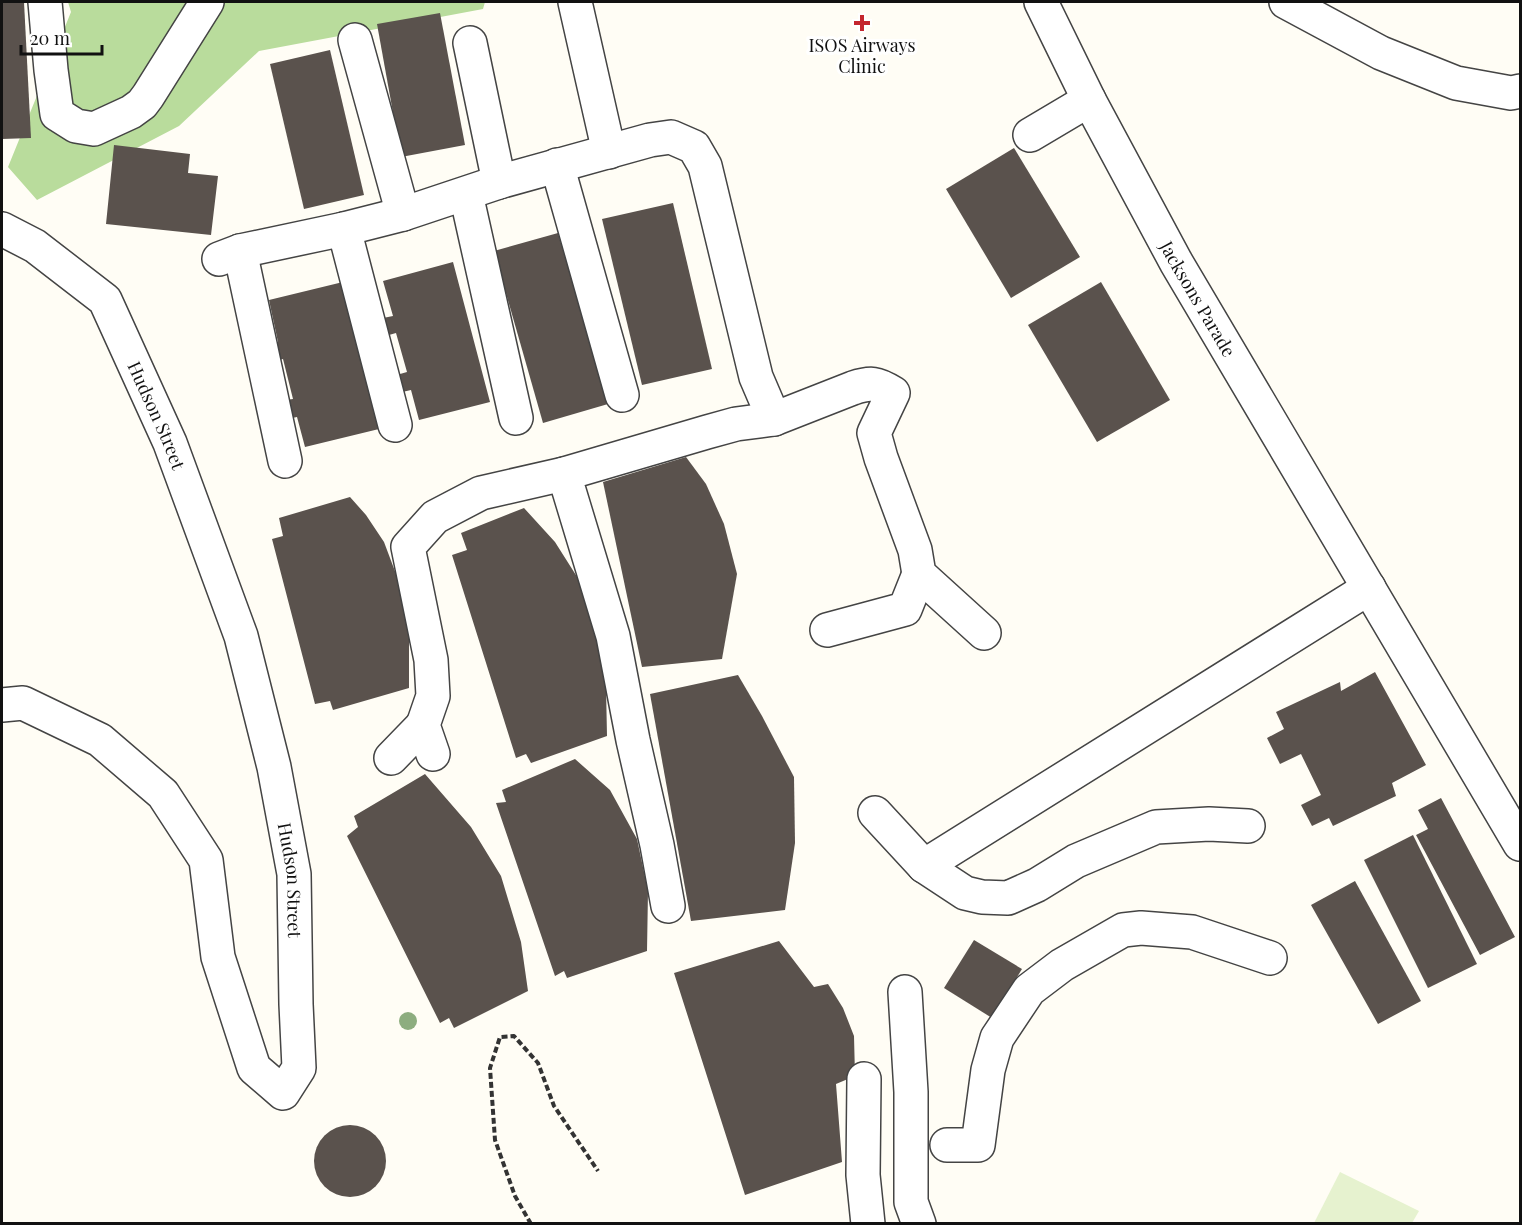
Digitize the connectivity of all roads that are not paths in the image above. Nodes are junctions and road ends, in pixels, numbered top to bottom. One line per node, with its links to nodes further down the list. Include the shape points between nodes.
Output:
1 (45, 2): 2 (street, via 57,114 76,126 94,129 142,104)
2 (207, 2)
3 (575, 2): 11 (street)
4 (1041, 2): 9 (street, Jacksons Parade)
5 (1286, 2): 8 (street, via 1381,53 1456,83 1511,93)
6 (355, 40): 15 (street)
7 (470, 44): 13 (street)
8 (1521, 91)
9 (1089, 100): 10 (street); 25 (street, Jacksons Parade, via 1176,262)
10 (1030, 135)
11 (609, 152): 12 (street); 20 (street, via 671,137 694,147 705,166 756,376)
12 (557, 165): 13 (street); 18 (street)
13 (499, 182): 14 (street)
14 (466, 194): 15 (street); 19 (street)
15 (403, 214): 17 (street)
16 (2, 229): 28 (street, Hudson Street, via 35,246 105,300 170,443 241,636 274,767 294,874 299,1068 283,1093 254,1068 218,957 206,860 163,794 100,740 23,703)
17 (344, 229): 21 (street); 22 (street, via 229,255)
18 (622, 395)
19 (516, 418)
20 (774, 419): 23 (street, via 736,424); 24 (street, via 866,384 877,384 893,393 874,433 915,550)
21 (395, 425)
22 (285, 461)
23 (564, 474): 29 (street, via 481,493 435,517 408,547 431,660 433,696 428,740); 34 (street, via 614,636)
24 (919, 574): 26 (street, via 905,609); 27 (street)
25 (1369, 588): 32 (street, Jacksons Parade); 33 (street)
26 (827, 630)
27 (984, 633)
28 (2, 705)
29 (391, 758)
30 (874, 813): 33 (street)
31 (1248, 826): 33 (street, via 1156,827 1076,861 1008,898 965,892)
32 (1521, 844)
33 (924, 866)
34 (668, 906)
35 (1270, 958): 38 (street, via 1192,932 1141,928 1123,930 1062,964 1029,990 997,1038 988,1070 978,1145)
36 (905, 993): 40 (street, via 911,1092 911,1202)
37 (864, 1079): 39 (street, via 863,1174)
38 (947, 1145)
39 (868, 1224)
40 (919, 1224)

